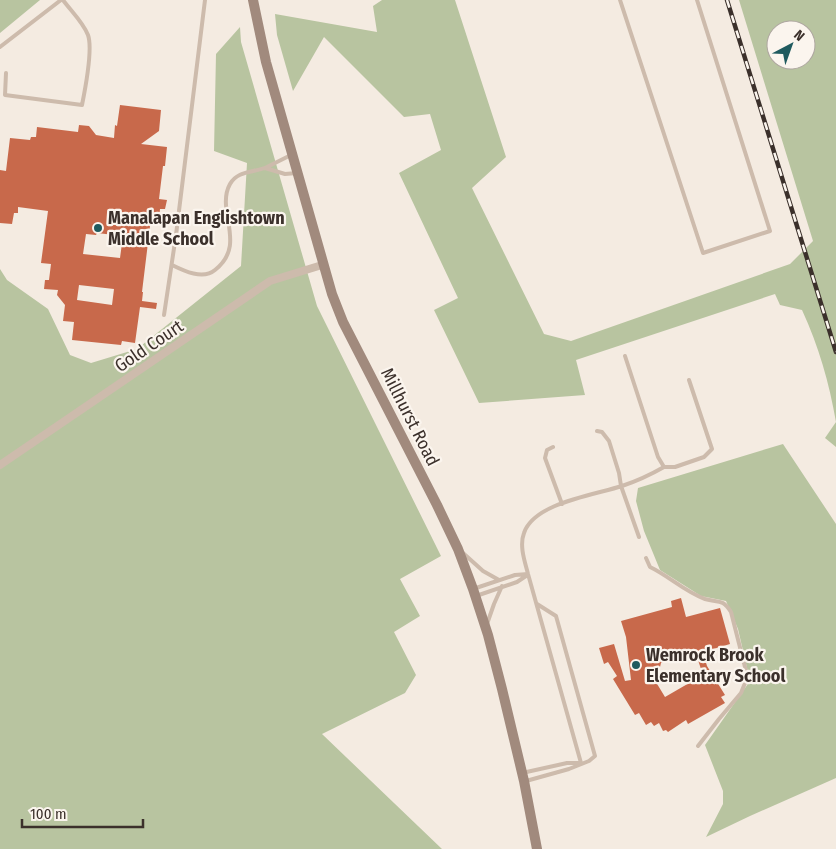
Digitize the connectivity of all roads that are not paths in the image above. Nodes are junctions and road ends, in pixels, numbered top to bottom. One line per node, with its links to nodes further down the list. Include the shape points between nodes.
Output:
1 (62, 0): 6 (lane); 7 (lane, via 88,36 82,105 5,95)
2 (205, 0): 11 (lane)
3 (253, 0): 8 (street, Millhurst Road)
4 (620, 0): 5 (lane, via 703,253 770,231)
5 (697, 0)
6 (0, 46)
7 (6, 73)
8 (291, 155): 9 (lane); 10 (street, Millhurst Road)
9 (265, 168): 10 (lane, via 286,174); 11 (lane, via 244,172 230,184 226,194 230,252 223,264 211,273 196,274)
10 (296, 173): 12 (street, Millhurst Road)
11 (172, 265): 13 (lane)
12 (322, 265): 18 (street, Gold Court, via 270,281); 23 (street, Millhurst Road, via 343,322)
13 (164, 315)
14 (625, 356): 19 (lane)
15 (690, 380): 19 (lane, via 712,449 704,457 675,467)
16 (597, 431): 20 (lane, via 609,440)
17 (553, 447): 21 (lane, via 547,450 545,458)
18 (0, 465)
19 (664, 467): 20 (lane)
20 (621, 486): 21 (lane); 22 (lane)
21 (562, 504): 25 (lane, via 528,523 522,550)
22 (639, 537)
23 (458, 549): 26 (lane); 28 (street, Millhurst Road)
24 (646, 558): 31 (lane, via 650,567 705,599 726,604 731,612 746,672 745,683 741,693)
25 (528, 574): 26 (lane, via 514,574); 27 (lane, via 517,582); 29 (lane)
26 (499, 580): 28 (lane)
27 (502, 586): 28 (lane); 30 (lane)
28 (475, 592): 30 (street, Millhurst Road)
29 (537, 604): 32 (lane); 32 (lane, via 556,616 595,756)
30 (486, 628): 33 (street, Millhurst Road)
31 (698, 746)
32 (581, 762): 33 (lane, via 567,763); 33 (lane, via 569,769)
33 (523, 777): 34 (street, Millhurst Road)
34 (537, 849)

